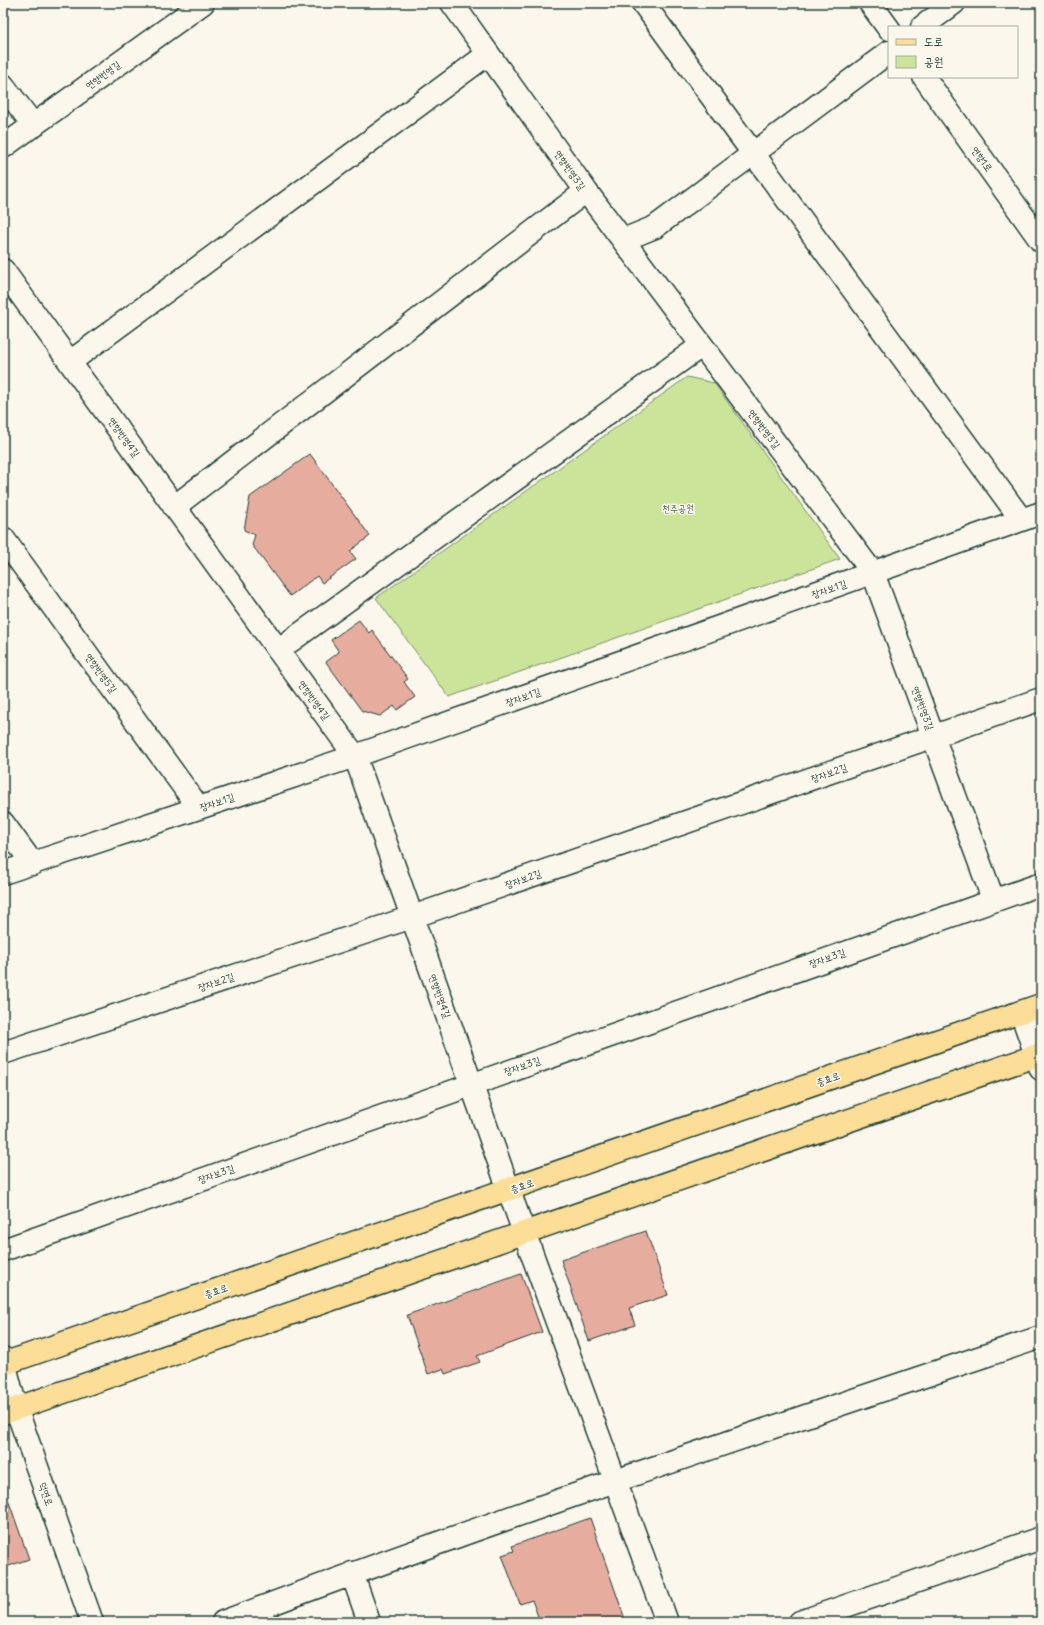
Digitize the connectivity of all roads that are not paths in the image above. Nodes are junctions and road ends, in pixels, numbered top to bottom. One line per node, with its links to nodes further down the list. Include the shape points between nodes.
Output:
1 (203, 3): 12 (street, 연향번영길)
2 (452, 3): 9 (street, 연향번영3길)
3 (643, 3): 14 (street)
4 (870, 3): 7 (street)
5 (954, 3): 6 (street)
6 (923, 26)
7 (888, 28)
8 (888, 53): 14 (street)
9 (488, 54): 15 (street, 연향번영3길); 20 (street)
10 (925, 78): 17 (street, 연향1로)
11 (3, 85): 12 (street)
12 (34, 126): 13 (street, 연향번영길)
13 (3, 147)
14 (752, 155): 16 (street, via 655,227); 23 (street)
15 (586, 191): 16 (street, 연향번영3길); 21 (street)
16 (623, 240): 19 (street, 연향번영3길)
17 (1041, 241)
18 (3, 270): 20 (street, 연향번영4길)
19 (701, 346): 25 (street, 연향번영3길); 26 (street)
20 (70, 362): 21 (street, 연향번영4길)
21 (174, 506): 26 (street, 연향번영4길)
22 (1041, 513): 23 (street, 장자보1길)
23 (1021, 520): 25 (street, 장자보1길)
24 (3, 538): 30 (street, 연향번영5길)
25 (873, 573): 28 (street, 연향번영3길); 29 (street, 장자보1길)
26 (278, 650): 29 (street, 연향번영4길)
27 (1041, 699): 28 (street, 장자보2길)
28 (934, 737): 35 (street, 연향번영3길); 36 (street, 장자보2길)
29 (355, 756): 30 (street, 장자보1길); 36 (street, 연향번영4길)
30 (199, 808): 32 (street, 장자보1길)
31 (3, 823): 32 (street)
32 (32, 864): 33 (street, 장자보1길)
33 (3, 873)
34 (1041, 884): 35 (street, 장자보3길)
35 (993, 900): 40 (street, 장자보3길)
36 (412, 918): 38 (street, 장자보2길); 40 (street, 연향번영4길)
37 (1031, 1008): 39 (street); 41 (main road, 충효로)
38 (3, 1053)
39 (1039, 1059): 42 (main road)
40 (471, 1084): 41 (street, 연향번영4길); 43 (street, 장자보3길)
41 (509, 1191): 42 (street, 연향번영4길); 45 (main road, 충효로)
42 (524, 1233): 46 (main road); 47 (street, 연향번영4길)
43 (3, 1250)
44 (1041, 1337): 47 (street)
45 (4, 1362): 46 (street, 덕연로)
46 (10, 1410): 50 (street, 덕연로)
47 (615, 1480): 49 (street); 53 (street, 연향번영4길)
48 (1041, 1538): 54 (street)
49 (352, 1573): 51 (street); 52 (street)
50 (92, 1622)
51 (223, 1622)
52 (369, 1622)
53 (667, 1622)
54 (800, 1622)

